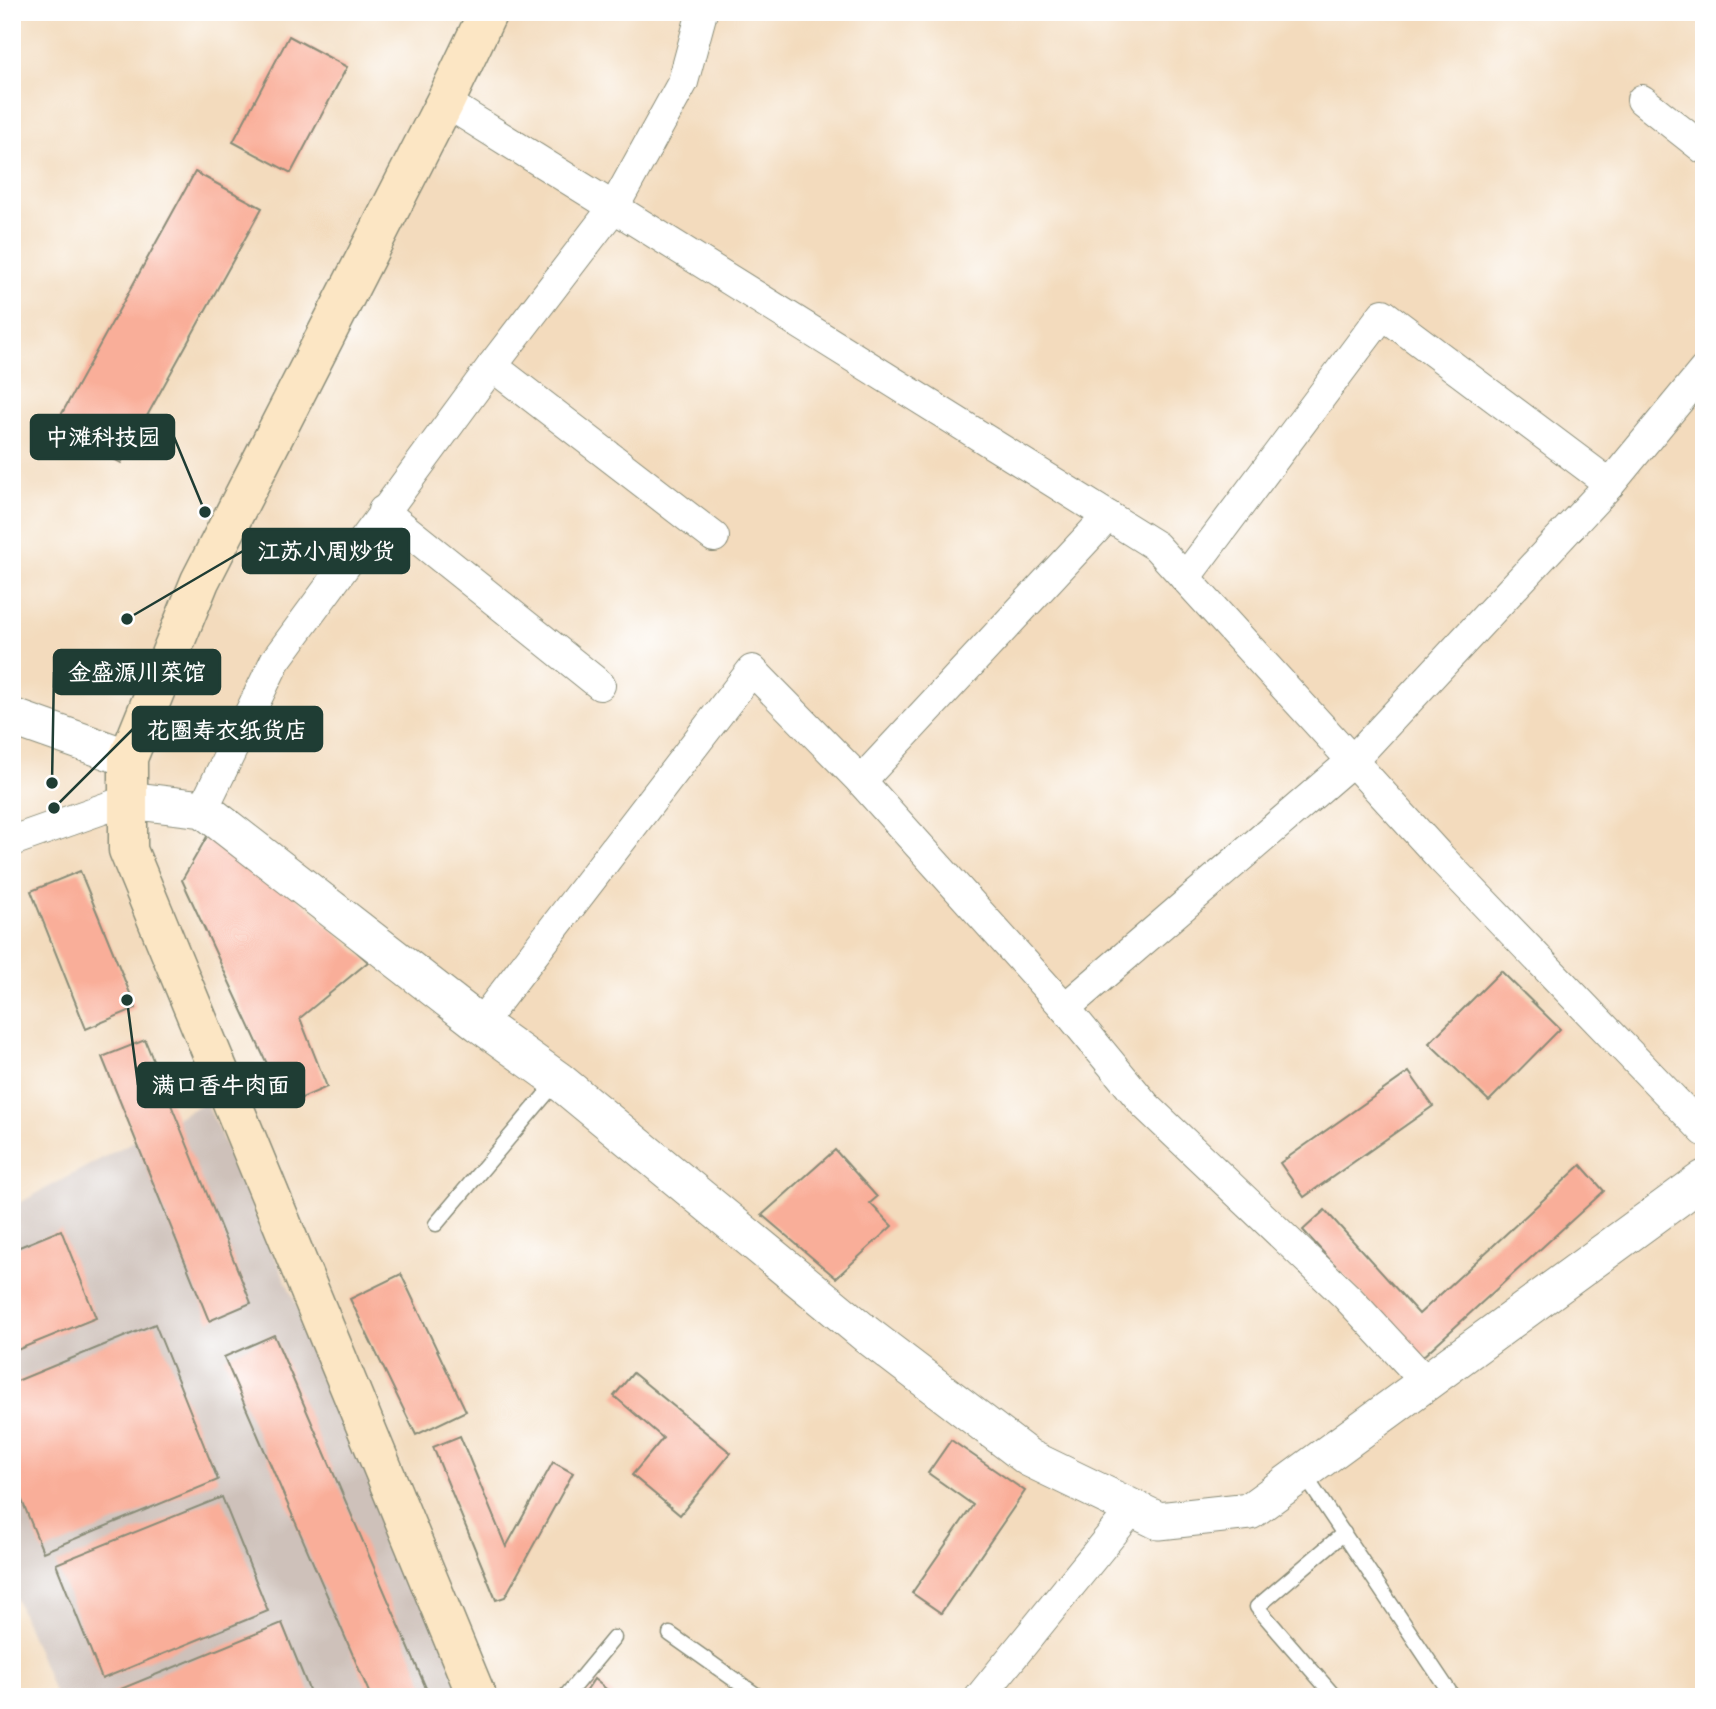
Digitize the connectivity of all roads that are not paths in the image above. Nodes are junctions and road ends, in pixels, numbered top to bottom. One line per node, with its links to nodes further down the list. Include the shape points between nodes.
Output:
1 (488, 12): 4 (main road)
2 (702, 12): 6 (street, via 682,82)
3 (1642, 100): 5 (street)
4 (445, 102): 6 (street); 16 (main road, via 200,581)
5 (1704, 149)
6 (614, 207): 7 (street); 11 (street)
7 (492, 366): 10 (street); 12 (street)
8 (1704, 370): 9 (street)
9 (1610, 484): 13 (street, via 1384,314); 17 (street)
10 (383, 511): 14 (street); 20 (street, via 275,661)
11 (1108, 516): 13 (street, via 1156,546); 18 (street)
12 (714, 537)
13 (1185, 578): 17 (street)
14 (600, 685)
15 (12, 717): 16 (street)
16 (128, 758): 19 (main road)
17 (1352, 761): 22 (street); 25 (street)
18 (861, 781): 22 (street); 23 (street, via 752,670)
19 (128, 800): 20 (street); 21 (street); 34 (main road, via 128,850)
20 (203, 809): 23 (street)
21 (12, 841)
22 (1065, 1008): 28 (street, via 1145,1105 1347,1297)
23 (480, 1024): 24 (street)
24 (558, 1080): 27 (lane); 30 (street, via 866,1334 1030,1458)
25 (1704, 1131)
26 (1704, 1179): 28 (street)
27 (436, 1224)
28 (1425, 1381): 29 (street)
29 (1303, 1472): 30 (street, via 1250,1511 1159,1521); 31 (lane)
30 (1133, 1508): 37 (street)
31 (1344, 1533): 38 (lane, via 1257,1607); 39 (lane)
32 (670, 1634): 36 (lane)
33 (614, 1638): 35 (lane)
34 (477, 1697)
35 (565, 1697)
36 (759, 1697)
37 (980, 1697)
38 (1335, 1697)
39 (1453, 1697)

